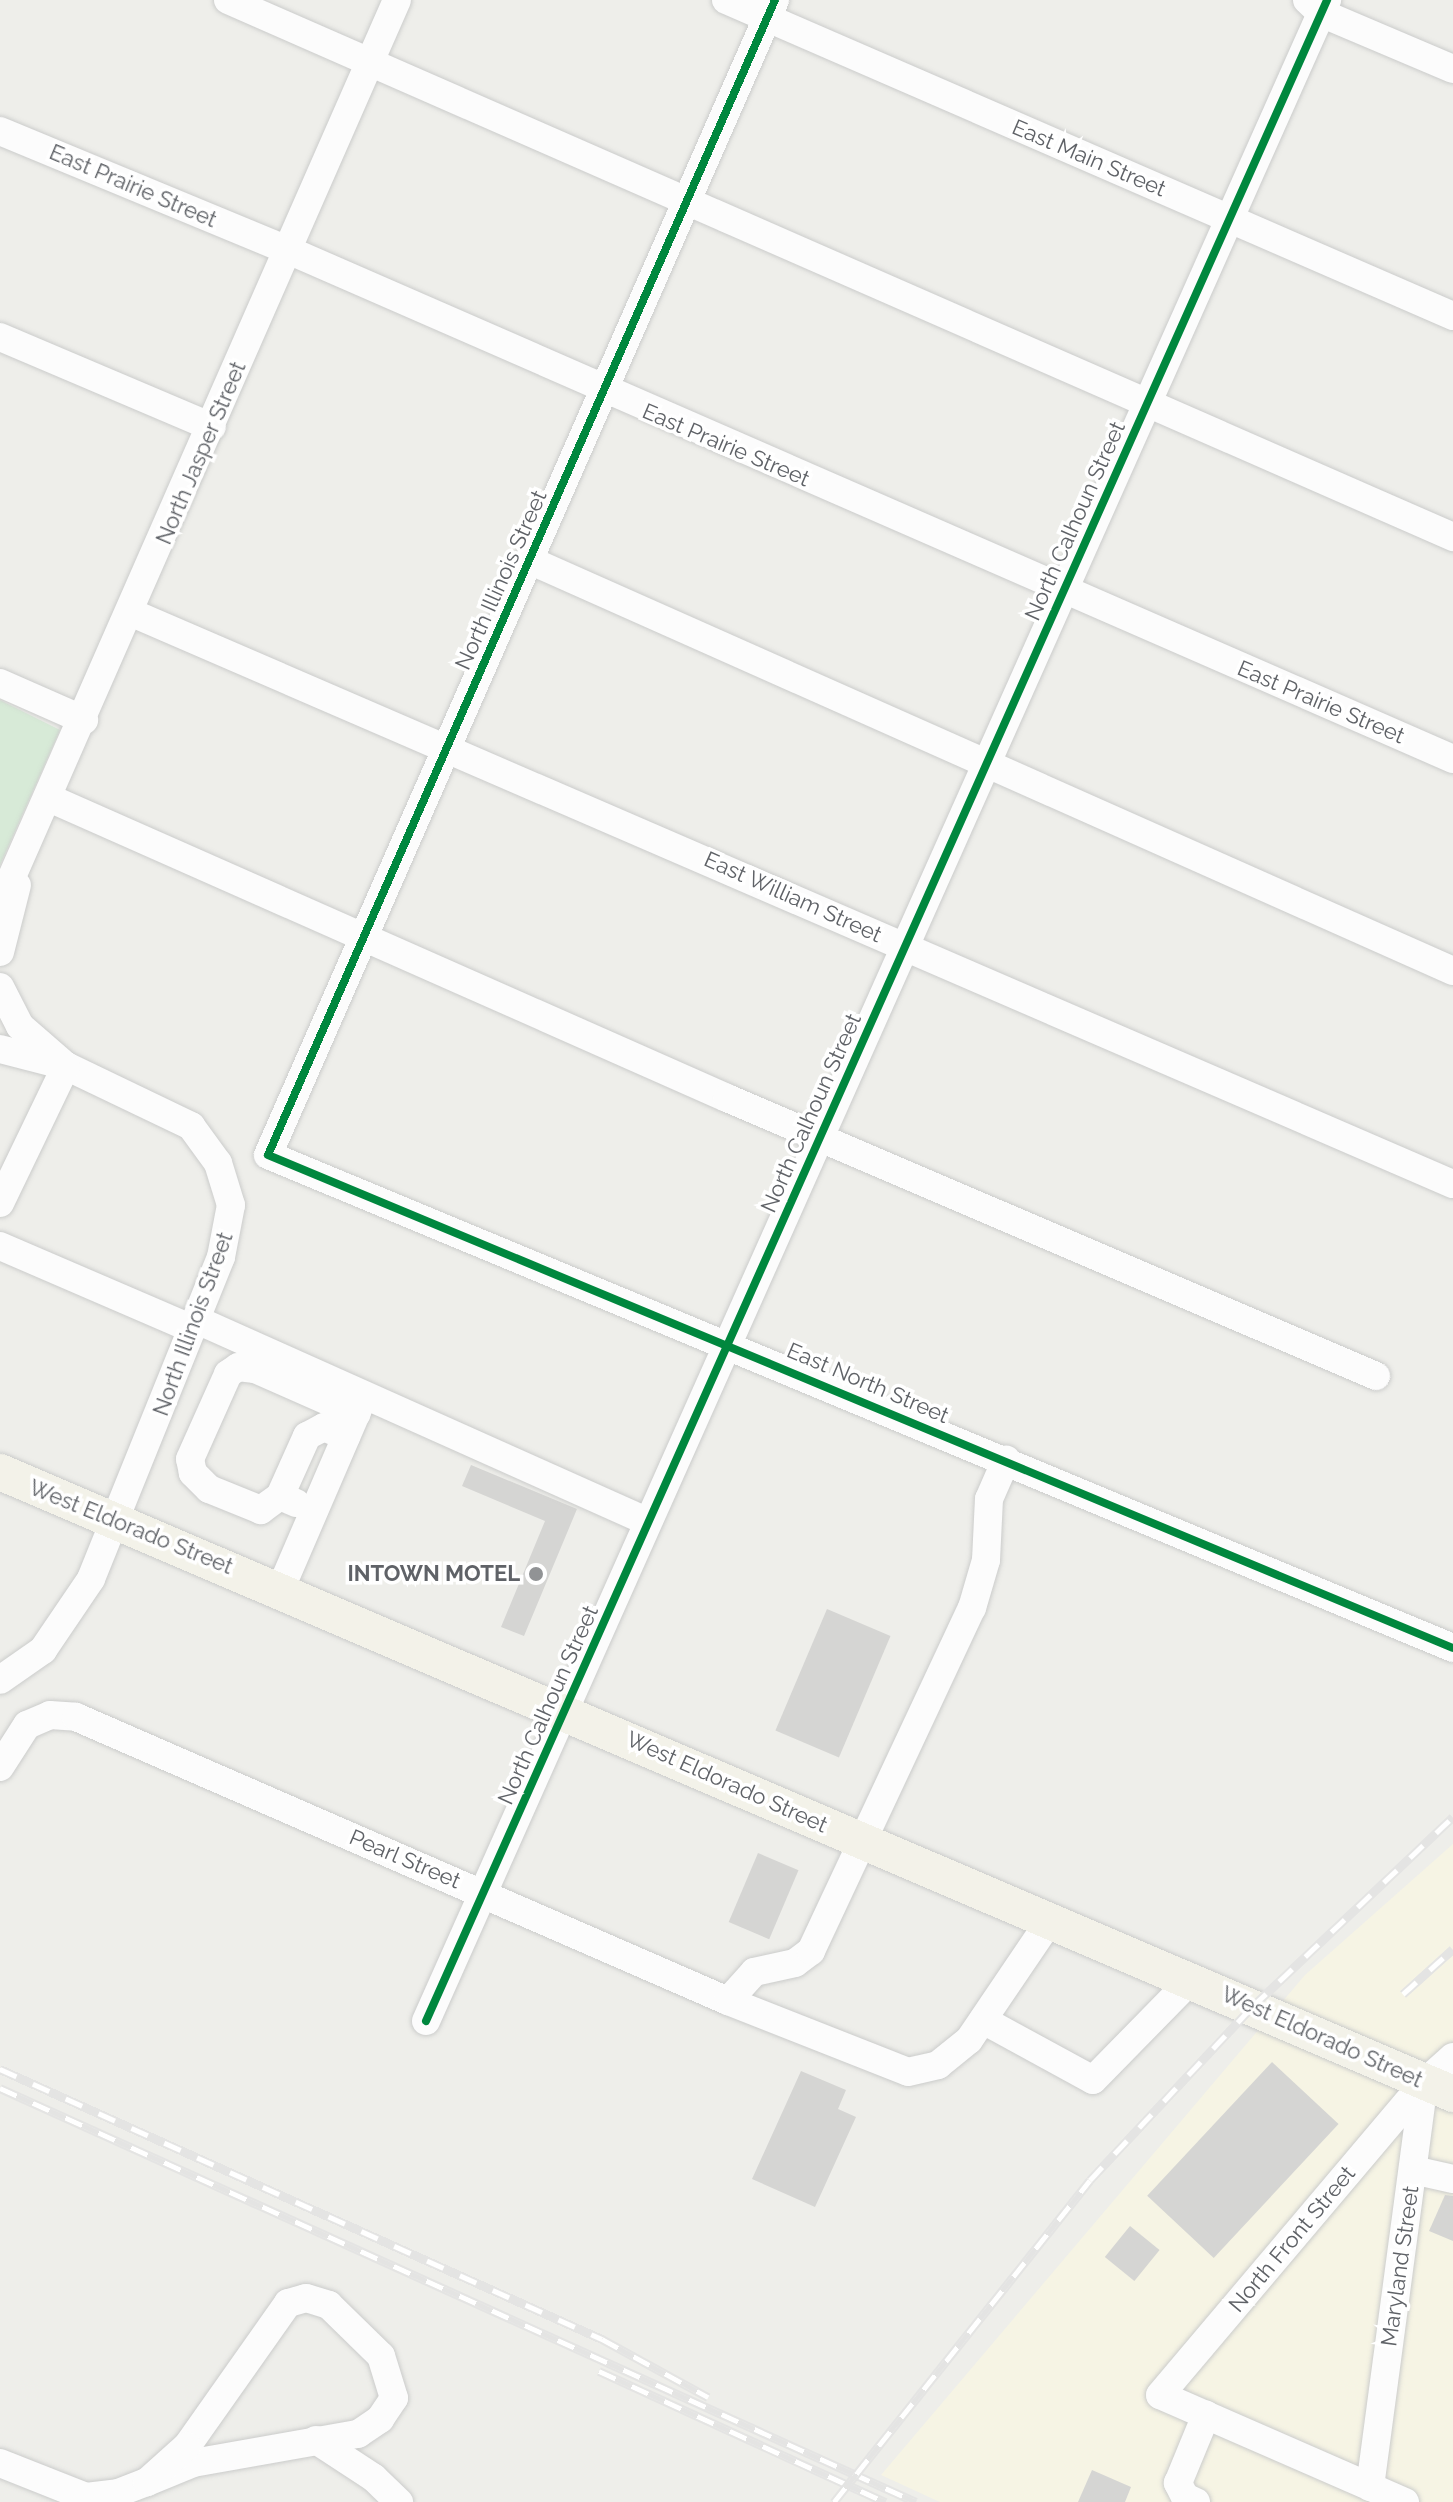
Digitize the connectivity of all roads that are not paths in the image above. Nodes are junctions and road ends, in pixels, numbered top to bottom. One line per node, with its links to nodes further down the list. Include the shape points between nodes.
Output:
1 (228, 0): 6 (street)
2 (397, 0): 6 (street, North Jasper Street)
3 (726, 0): 5 (street, East Main Street)
4 (1318, 4): 7 (street); 10 (street, North Calhoun Street)
5 (771, 9): 9 (street, North Illinois Street); 10 (street, East Main Street)
6 (370, 62): 9 (street); 11 (street, North Jasper Street)
7 (1453, 69)
8 (0, 131): 11 (street, East Prairie Street)
9 (687, 202): 14 (street, North Illinois Street); 15 (street)
10 (1229, 219): 12 (street, East Main Street); 15 (street, North Calhoun Street)
11 (288, 250): 14 (street, East Prairie Street); 16 (street, North Jasper Street)
12 (1453, 316)
13 (0, 337): 16 (street)
14 (603, 392): 18 (street, North Illinois Street); 19 (street, East Prairie Street)
15 (1146, 406): 17 (street); 19 (street, North Calhoun Street)
16 (212, 427): 20 (street, North Jasper Street)
17 (1453, 537)
18 (529, 560): 23 (street, North Illinois Street); 25 (street)
19 (1064, 590): 24 (street, East Prairie Street); 25 (street, North Calhoun Street)
20 (132, 613): 22 (street, North Jasper Street); 23 (street, East William Street)
21 (0, 683): 22 (street)
22 (84, 720): 26 (street, North Jasper Street)
23 (448, 746): 29 (street, North Illinois Street); 30 (street, East William Street)
24 (1453, 759)
25 (986, 764): 30 (street, North Calhoun Street); 32 (street)
26 (49, 798): 27 (street, North Jasper Street); 29 (street)
27 (31, 838): 28 (street, North Jasper Street); 31 (street)
28 (0, 904)
29 (363, 939): 36 (street); 37 (street, North Illinois Street)
30 (905, 946): 36 (street, North Calhoun Street); 38 (street, East William Street)
31 (0, 952)
32 (1453, 971)
33 (0, 987): 35 (street, North Illinois Street, via 20,1026)
34 (0, 1049): 35 (street)
35 (66, 1066): 39 (street); 41 (street, North Illinois Street, via 171,1113 205,1141 218,1163 228,1186 230,1223)
36 (821, 1135): 42 (street, North Calhoun Street); 43 (street)
37 (268, 1155): 42 (street, East North Street)
38 (1453, 1184)
39 (0, 1203)
40 (0, 1246): 41 (street)
41 (195, 1325): 44 (street); 45 (street, North Illinois Street)
42 (728, 1344): 47 (street, East North Street); 52 (street, North Calhoun Street)
43 (1376, 1376)
44 (356, 1415): 46 (street, via 255,1369 238,1367 220,1385); 49 (street, via 307,1436); 50 (street); 52 (street)
45 (156, 1424): 46 (street); 51 (street, North Illinois Street)
46 (197, 1442): 49 (street, via 190,1459 193,1473 209,1489 261,1510)
47 (1006, 1460): 54 (street, East North Street); 58 (street, via 989,1499 986,1560 972,1608)
48 (0, 1472): 51 (main road, West Eldorado Street)
49 (280, 1496): 50 (street)
50 (314, 1512): 53 (street)
51 (117, 1522): 53 (main road, West Eldorado Street); 55 (street, North Illinois Street, via 70,1616 43,1650)
52 (648, 1522): 56 (street, North Calhoun Street)
53 (281, 1588): 56 (main road, West Eldorado Street)
54 (1453, 1648)
55 (6, 1667)
56 (565, 1711): 58 (main road, West Eldorado Street); 59 (street, North Calhoun Street)
57 (0, 1767): 59 (street, Pearl Street, via 20,1732 39,1718 76,1717)
58 (863, 1841): 60 (main road, West Eldorado Street); 62 (street, via 811,1951 795,1963 754,1972)
59 (484, 1893): 62 (street, Pearl Street); 64 (street, North Calhoun Street)
60 (1051, 1919): 61 (main road, West Eldorado Street); 63 (street, Pearl Street)
61 (1191, 1980): 63 (street, via 1093,2080); 66 (main road, West Eldorado Street)
62 (728, 2001): 63 (street, Pearl Street, via 908,2072 938,2065 969,2040)
63 (983, 2020)
64 (426, 2021)
65 (1453, 2057): 66 (street)
66 (1439, 2088): 67 (street, Maryland Street); 69 (street, North Front Street, via 1160,2395)
67 (1413, 2170): 68 (street); 73 (street, Maryland Street)
68 (1453, 2179)
69 (1206, 2415): 73 (street); 75 (street, via 1178,2483 1185,2497)
70 (316, 2440): 72 (street, via 193,2463); 72 (street, via 358,2434 380,2419 394,2398 381,2356 359,2330 329,2305 306,2298 288,2303 272,2321 187,2446); 74 (street, via 374,2478)
71 (0, 2463): 72 (street, via 86,2497)
72 (147, 2482)
73 (1370, 2487): 76 (street)
74 (399, 2502)
75 (1196, 2502)
76 (1405, 2502)

